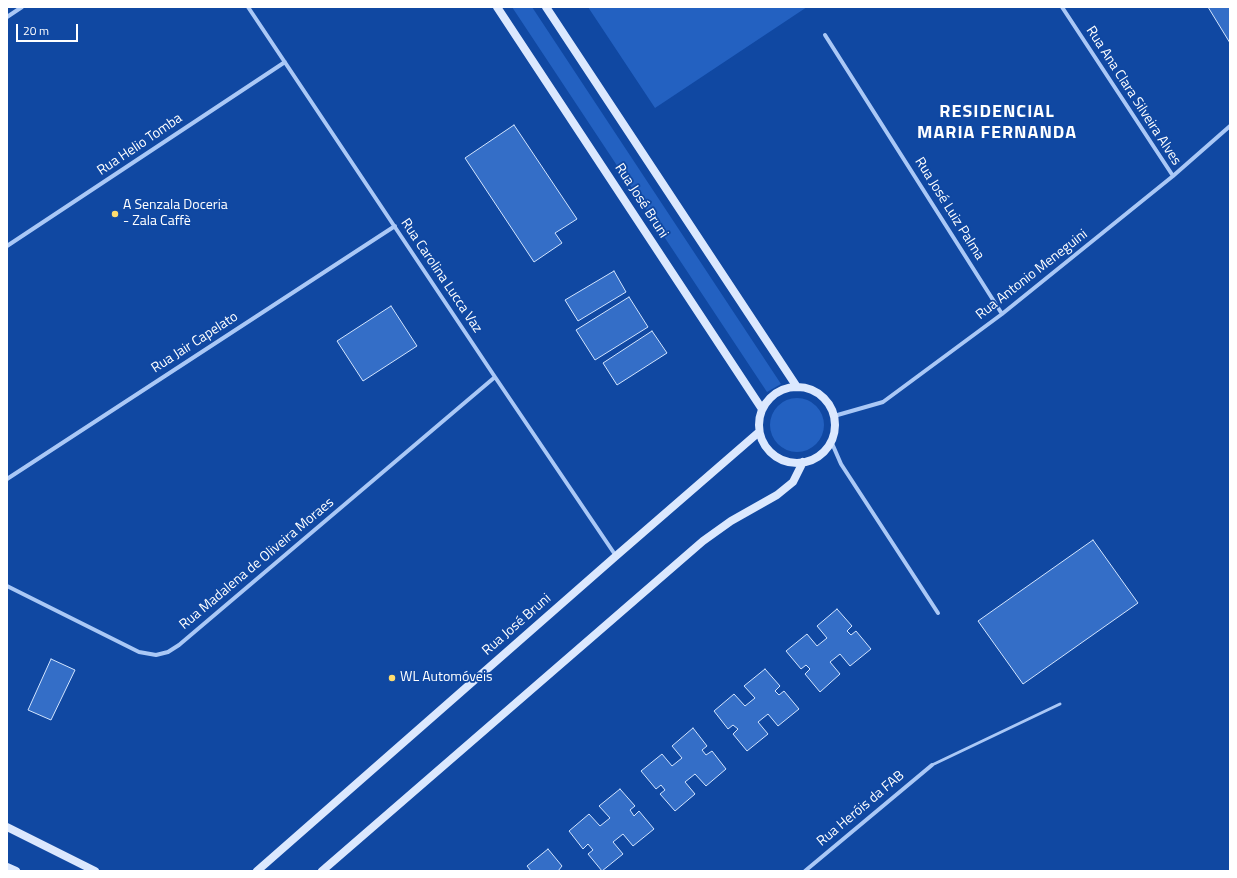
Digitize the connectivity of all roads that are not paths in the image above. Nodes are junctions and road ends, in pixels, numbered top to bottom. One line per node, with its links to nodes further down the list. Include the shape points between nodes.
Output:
1 (22, 7): 6 (street)
2 (248, 7): 8 (street, Rua Carolina Lucca Vaz)
3 (497, 7): 16 (street, Rua José Bruni)
4 (546, 7): 15 (street, Rua José Bruni)
5 (1062, 7): 10 (street, Rua Ana Clara Silveira Alves)
6 (7, 17)
7 (825, 35): 13 (street, Rua José Luiz Palma)
8 (285, 62): 11 (street, Rua Carolina Lucca Vaz); 12 (street, Rua Helio Tomba)
9 (1230, 126): 10 (street, Rua Antonio Meneguini)
10 (1173, 176): 13 (street, Rua Antonio Meneguini)
11 (395, 226): 14 (street, Rua Carolina Lucca Vaz); 21 (street, Rua Jair Capelato)
12 (7, 246)
13 (1002, 314): 17 (street, Rua Antonio Meneguini, via 883,402)
14 (495, 377): 22 (street, Rua Carolina Lucca Vaz); 23 (street, Rua Madalena de Oliveira Moraes, via 168,652 156,655 139,652)
15 (797, 387): 16 (street, via 786,388 776,393); 17 (street, via 810,389 821,395)
16 (762, 409): 18 (street)
17 (834, 416): 19 (street)
18 (759, 432): 20 (street, via 765,446 775,456 788,462); 22 (street, Rua José Bruni)
19 (831, 441): 20 (street, via 824,451); 24 (street, via 841,464)
20 (803, 462): 32 (street, via 793,482 777,495 731,521 703,541)
21 (7, 479)
22 (616, 556): 31 (street, Rua José Bruni)
23 (7, 586)
24 (938, 613)
25 (1060, 704): 26 (lane)
26 (932, 764): 33 (street, Rua Heróis da FAB)
27 (7, 827): 30 (street)
28 (7, 867): 29 (street)
29 (16, 871)
30 (95, 871)
31 (257, 871)
32 (322, 871)
33 (805, 871)

